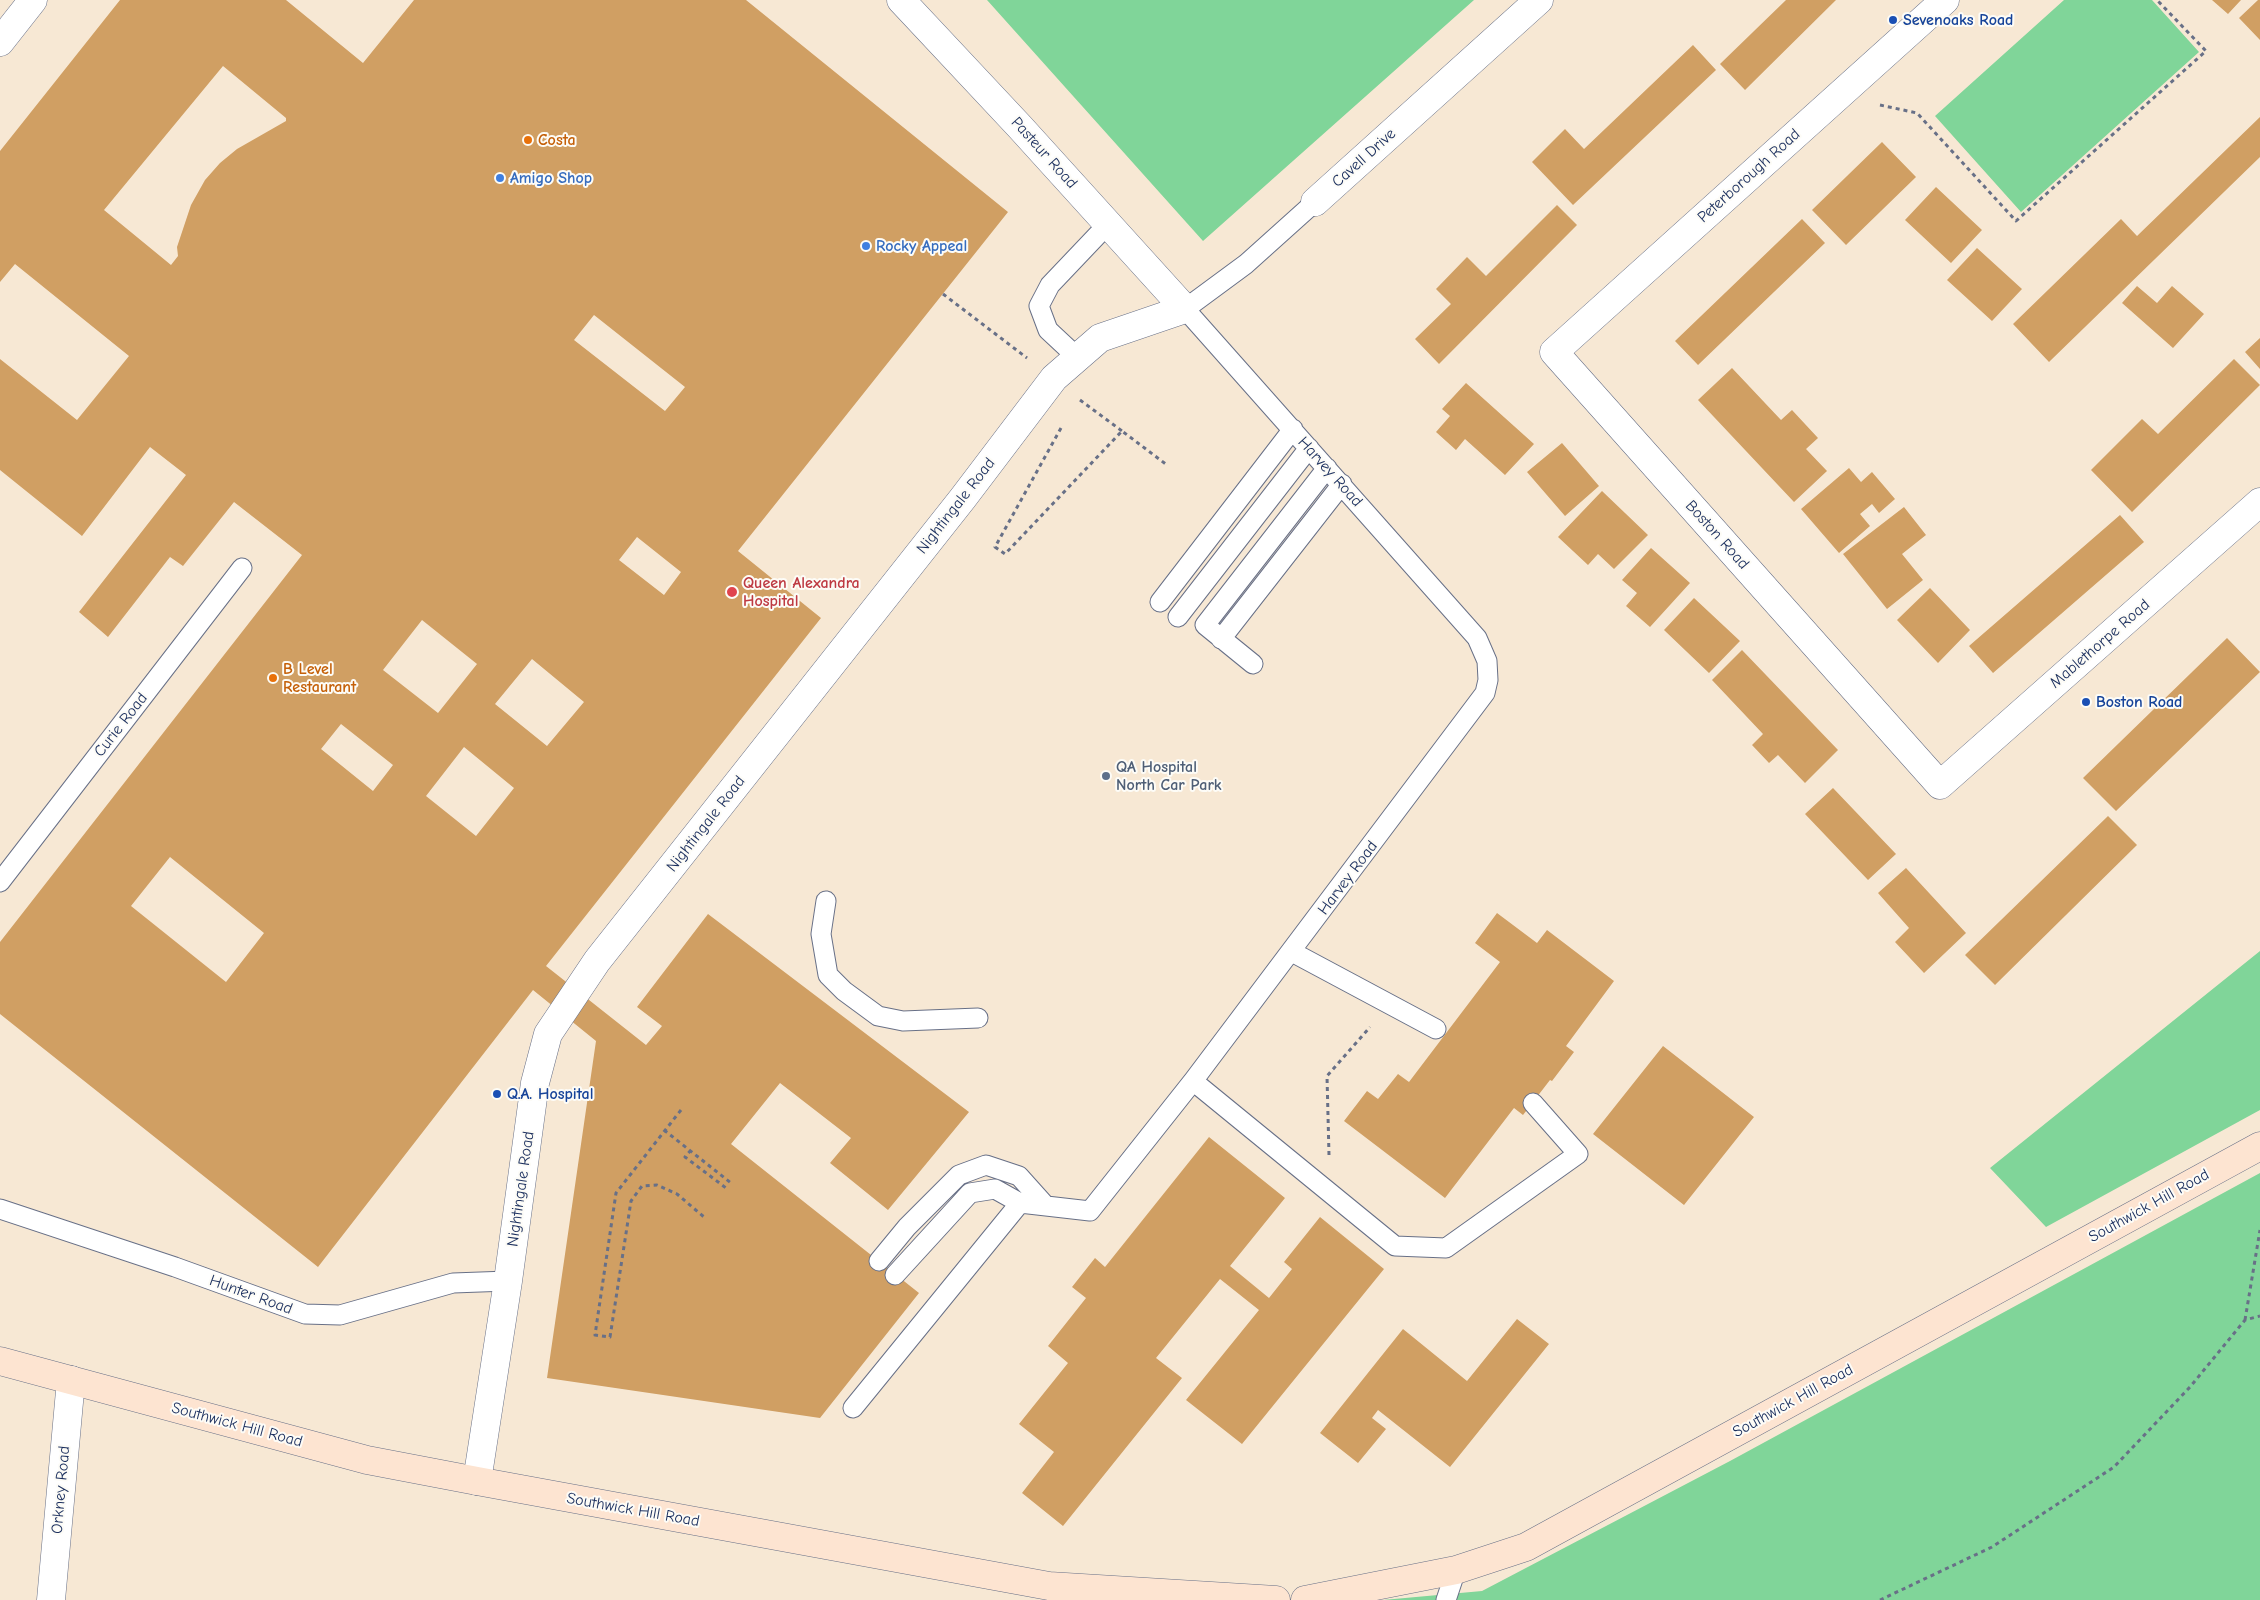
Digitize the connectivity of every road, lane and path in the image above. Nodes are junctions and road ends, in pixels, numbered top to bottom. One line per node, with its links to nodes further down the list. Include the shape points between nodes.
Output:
1 (33, 0): 6 (street)
2 (901, 0): 9 (street, Pasteur Road)
3 (1540, 0): 8 (street, Cavell Drive)
4 (1945, 0): 11 (street, Peterborough Road)
5 (2157, 0): 7 (path, via 2206,51 2016,221 1917,113 1882,104)
6 (0, 42)
7 (1874, 111)
8 (1315, 202): 10 (lane, Cavell Drive, via 1246,264)
9 (1108, 224): 10 (street, Pasteur Road); 12 (lane, via 1050,285 1039,306 1048,330)
10 (1184, 309): 12 (street, Nightingale Road, via 1100,338); 14 (lane, Harvey Road)
11 (1554, 352): 25 (street, Boston Road)
12 (1078, 358): 48 (street, Nightingale Road, via 1054,378 957,506 597,961 548,1034 535,1083)
13 (1078, 398): 15 (path)
14 (1293, 429): 16 (lane, Harvey Road); 21 (lane)
15 (1122, 432)
16 (1309, 448): 17 (lane, Harvey Road); 22 (lane)
17 (1327, 468): 18 (lane, Harvey Road); 23 (lane, via 1205,625)
18 (1342, 484): 23 (lane); 28 (lane, Harvey Road, via 1477,638 1487,661 1488,680 1485,693)
19 (2260, 502): 25 (street, Mablethorpe Road)
20 (242, 568): 26 (lane, Curie Road)
21 (1160, 602)
22 (1178, 617)
23 (1221, 639): 24 (lane)
24 (1253, 664)
25 (1940, 785)
26 (0, 882)
27 (826, 902): 30 (lane, via 821,934 828,975 844,992 878,1016 903,1021)
28 (1292, 952): 29 (lane); 32 (lane, Harvey Road)
29 (1390, 1004): 31 (lane); 40 (path, via 1328,1076)
30 (978, 1018)
31 (1436, 1028)
32 (1193, 1081): 40 (lane); 42 (lane, Harvey Road, via 1090,1211)
33 (1533, 1103): 40 (lane, via 1578,1154 1446,1248 1395,1246)
34 (681, 1110): 35 (path)
35 (664, 1130): 37 (path); 44 (path, via 616,1192 595,1335 610,1337 631,1201 642,1186 657,1186 677,1194)
36 (2260, 1146): 55 (main road, Southwick Hill Road, via 1526,1547)
37 (691, 1150): 38 (path); 39 (path, via 685,1157)
38 (731, 1182)
39 (726, 1188)
40 (1330, 1192)
41 (1020, 1203): 42 (lane); 47 (lane, via 995,1189 970,1193); 53 (lane)
42 (1045, 1205): 46 (lane, via 1019,1176 986,1165 959,1175 907,1227)
43 (0, 1209): 48 (lane, Hunter Road, via 305,1314 340,1315 453,1283)
44 (704, 1217)
45 (2260, 1230): 50 (path)
46 (879, 1261)
47 (895, 1275)
48 (508, 1281): 54 (street, Nightingale Road)
49 (2260, 1316): 50 (path)
50 (2246, 1320): 60 (path, via 2190,1387 2114,1467 1992,1547)
51 (0, 1361): 52 (main road, Southwick Hill Road)
52 (71, 1380): 54 (main road, Southwick Hill Road, via 367,1460); 56 (street, Orkney Road)
53 (853, 1408)
54 (477, 1481): 57 (main road, Southwick Hill Road, via 1049,1586)
55 (1456, 1570): 58 (main road, Southwick Hill Road); 59 (lane)
56 (52, 1600)
57 (1276, 1600)
58 (1305, 1600)
59 (1446, 1600)
60 (1880, 1600)

